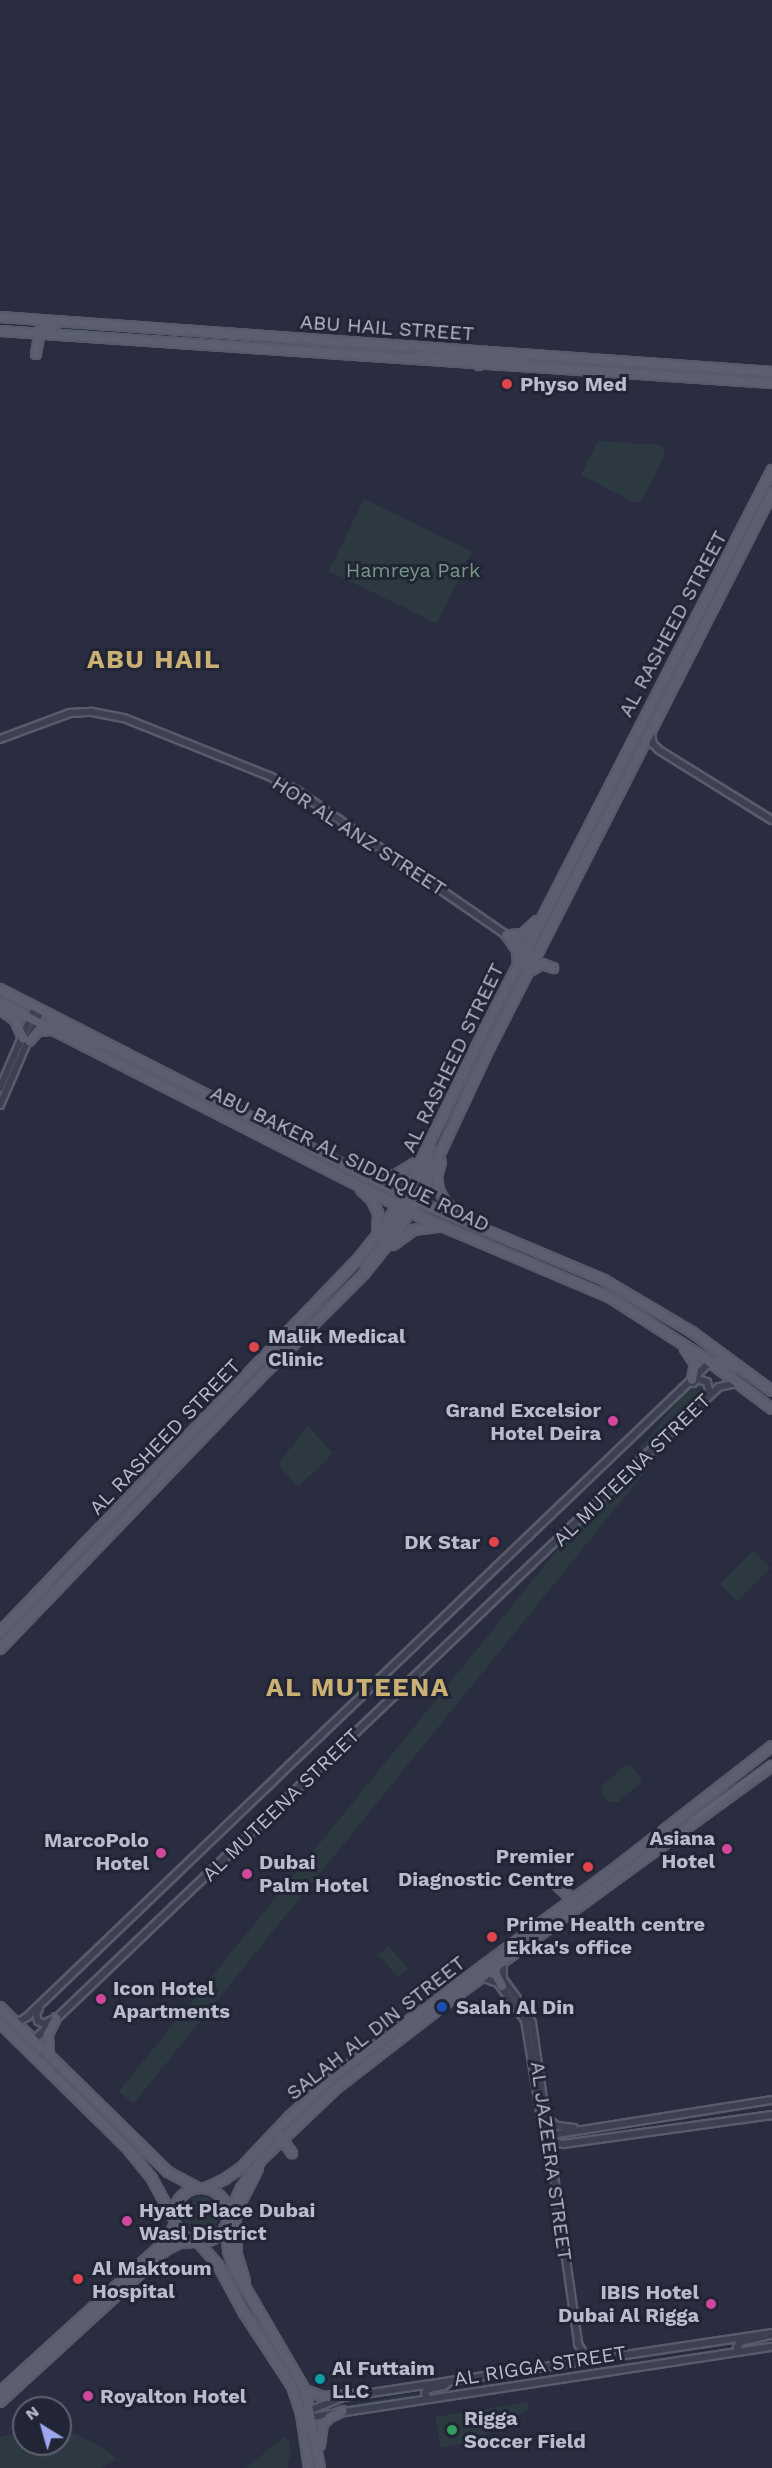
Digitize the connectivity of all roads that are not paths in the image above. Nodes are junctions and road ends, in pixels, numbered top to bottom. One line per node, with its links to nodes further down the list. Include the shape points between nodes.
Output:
1 (0, 317): 2 (main road, ABU HAIL STREET)
2 (88, 323): 4 (main road, via 80,327 45,327); 8 (main road, ABU HAIL STREET)
3 (0, 331): 4 (main road, ABU HAIL STREET)
4 (39, 334): 5 (main road); 6 (main road, ABU HAIL STREET)
5 (36, 354)
6 (412, 359): 8 (main road, ABU HAIL STREET); 8 (main road, via 426,355)
7 (714, 359): 9 (main road)
8 (484, 360): 9 (main road, via 529,359 539,354); 12 (main road, ABU HAIL STREET, via 670,380)
9 (725, 369): 10 (main road)
10 (772, 370)
11 (772, 377): 12 (main road, via 758,376)
12 (747, 381): 13 (main road, ABU HAIL STREET); 14 (main road)
13 (772, 383)
14 (772, 389)
15 (772, 470): 20 (main road, AL RASHEED STREET)
16 (772, 493): 17 (main road, AL RASHEED STREET)
17 (650, 731): 19 (street, via 659,750); 23 (main road, AL RASHEED STREET)
18 (0, 739): 22 (street, HOR AL ANZ STREET, via 70,713 103,713 124,718 296,790)
19 (772, 820)
20 (565, 872): 21 (main road, AL RASHEED STREET); 23 (main road, via 559,895)
21 (544, 915): 22 (main road, via 524,934); 23 (main road, AL RASHEED STREET)
22 (506, 934): 23 (main road); 24 (main road, via 518,952)
23 (530, 951): 24 (main road, AL RASHEED STREET); 27 (main road, AL RASHEED STREET); 34 (main road)
24 (517, 966): 38 (main road, AL RASHEED STREET)
25 (553, 968): 27 (main road, via 545,964 535,967)
26 (0, 990): 31 (main road, ABU BAKER AL SIDDIQUE ROAD)
27 (519, 990): 34 (main road, AL RASHEED STREET)
28 (0, 998): 31 (main road)
29 (0, 1003): 31 (main road, ABU BAKER AL SIDDIQUE ROAD)
30 (0, 1009): 33 (main road, via 15,1020)
31 (36, 1018): 32 (main road, ABU BAKER AL SIDDIQUE ROAD); 33 (street); 40 (main road, ABU BAKER AL SIDDIQUE ROAD, via 93,1043 106,1043)
32 (54, 1030): 33 (main road, via 38,1031); 41 (main road, ABU BAKER AL SIDDIQUE ROAD)
33 (26, 1040): 35 (street); 36 (street)
34 (490, 1047): 37 (main road, AL RASHEED STREET)
35 (0, 1088)
36 (0, 1105)
37 (455, 1122): 42 (main road, AL RASHEED STREET); 44 (main road, via 438,1171 438,1184 445,1202)
38 (430, 1143): 39 (main road, AL RASHEED STREET); 42 (main road, via 429,1160)
39 (424, 1154): 40 (main road, via 412,1167 396,1175); 42 (main road, AL RASHEED STREET)
40 (370, 1178): 42 (main road, ABU BAKER AL SIDDIQUE ROAD)
41 (352, 1182): 43 (main road, ABU BAKER AL SIDDIQUE ROAD); 46 (main road, via 371,1199 378,1213)
42 (410, 1198): 43 (main road, AL RASHEED STREET); 43 (main road, AL RASHEED STREET); 44 (main road, ABU BAKER AL SIDDIQUE ROAD)
43 (404, 1209): 45 (main road, ABU BAKER AL SIDDIQUE ROAD); 46 (main road, AL RASHEED STREET); 47 (main road, AL RASHEED STREET); 48 (main road, via 372,1255)
44 (469, 1224): 52 (main road, ABU BAKER AL SIDDIQUE ROAD, via 610,1284)
45 (445, 1227): 47 (main road, via 408,1233); 50 (main road, ABU BAKER AL SIDDIQUE ROAD, via 597,1291)
46 (373, 1241): 49 (main road, AL RASHEED STREET)
47 (379, 1258): 48 (main road, AL RASHEED STREET)
48 (364, 1274): 53 (main road, AL RASHEED STREET)
49 (310, 1310): 53 (main road, via 309,1323); 60 (main road, AL RASHEED STREET)
50 (674, 1337): 51 (main road, ABU BAKER AL SIDDIQUE ROAD); 54 (main road, via 693,1359)
51 (710, 1362): 52 (main road, via 718,1360); 54 (street, AL MUTEENA STREET); 55 (main road, ABU BAKER AL SIDDIQUE ROAD)
52 (743, 1368): 56 (main road, ABU BAKER AL SIDDIQUE ROAD)
53 (267, 1371): 61 (main road, AL RASHEED STREET, via 53,1599)
54 (692, 1380): 57 (street, AL MUTEENA STREET)
55 (741, 1385): 58 (main road, ABU BAKER AL SIDDIQUE ROAD); 59 (street, AL MUTEENA STREET, via 719,1387)
56 (772, 1391)
57 (676, 1395): 59 (street, via 698,1379 708,1384 708,1393); 70 (street, AL MUTEENA STREET)
58 (772, 1408)
59 (671, 1431): 73 (street, AL MUTEENA STREET)
60 (0, 1632)
61 (0, 1648)
62 (772, 1746): 65 (main road, SALAH AL DIN STREET)
63 (772, 1766): 67 (main road, SALAH AL DIN STREET)
64 (558, 1886): 65 (main road)
65 (573, 1899): 66 (main road, SALAH AL DIN STREET); 67 (main road, via 573,1907)
66 (535, 1927): 69 (main road, via 524,1941 493,1965); 80 (main road, SALAH AL DIN STREET)
67 (530, 1945): 68 (main road, SALAH AL DIN STREET)
68 (503, 1965): 69 (main road, SALAH AL DIN STREET); 83 (street, AL JAZEERA STREET, via 503,1978 532,2023)
69 (492, 1972): 71 (main road, SALAH AL DIN STREET); 72 (main road)
70 (72, 1974): 73 (street, via 36,2017 47,2023); 76 (street, AL MUTEENA STREET, via 23,2020)
71 (483, 1978): 72 (street); 87 (main road, SALAH AL DIN STREET, via 355,2073)
72 (502, 1986): 89 (street, AL JAZEERA STREET, via 526,2025)
73 (72, 2003): 75 (street, AL MUTEENA STREET)
74 (0, 2007): 76 (main road)
75 (56, 2018): 78 (street, AL MUTEENA STREET); 79 (main road, via 48,2034)
76 (14, 2021): 78 (main road)
77 (0, 2022): 78 (main road, via 25,2041); 95 (main road, via 128,2149 152,2180)
78 (34, 2040): 79 (main road)
79 (49, 2055): 93 (main road, via 168,2172)
80 (308, 2098): 87 (main road, via 306,2106 281,2131); 93 (main road, SALAH AL DIN STREET, via 242,2167 225,2180)
81 (772, 2100): 84 (street)
82 (772, 2115): 86 (street)
83 (545, 2117): 85 (street, via 562,2128); 89 (street, AL JAZEERA STREET)
84 (642, 2118): 85 (street); 86 (street, via 572,2134 574,2139)
85 (589, 2128): 89 (street, via 554,2134)
86 (597, 2139): 88 (street)
87 (280, 2140): 90 (main road); 91 (main road, SALAH AL DIN STREET)
88 (587, 2140): 89 (street); 92 (street, via 560,2148)
89 (547, 2144): 92 (street, AL JAZEERA STREET); 104 (street, AL JAZEERA STREET, via 576,2346)
90 (292, 2153)
91 (262, 2159): 94 (main road, SALAH AL DIN STREET, via 241,2188); 98 (main road, via 241,2202 234,2231)
92 (552, 2162): 103 (street, AL JAZEERA STREET, via 578,2344)
93 (202, 2188): 94 (main road, via 223,2198); 95 (main road, via 190,2190 177,2202)
94 (229, 2215): 96 (main road)
95 (175, 2222): 97 (main road, via 182,2234); 108 (main road, via 165,2242)
96 (226, 2227): 97 (main road, via 217,2237); 98 (main road, via 230,2260)
97 (196, 2242): 111 (main road, via 180,2243 166,2250); 114 (main road, via 218,2265 280,2366 296,2396)
98 (251, 2299): 107 (main road)
99 (772, 2334): 100 (street, AL RIGGA STREET); 102 (street, via 740,2342)
100 (690, 2344): 103 (street, AL RIGGA STREET); 105 (street, via 694,2347 692,2354)
101 (772, 2347): 102 (street, AL RIGGA STREET)
102 (740, 2351): 105 (street, AL RIGGA STREET)
103 (592, 2358): 104 (street, AL RIGGA STREET)
104 (569, 2362): 106 (street, AL RIGGA STREET)
105 (657, 2363): 110 (street, AL RIGGA STREET)
106 (451, 2380): 109 (street, AL RIGGA STREET); 110 (street, via 426,2390)
107 (305, 2390): 109 (main road, via 323,2397); 113 (main road)
108 (0, 2392)
109 (355, 2395): 113 (street, AL RIGGA STREET)
110 (428, 2398): 112 (street, AL RIGGA STREET)
111 (0, 2402)
112 (343, 2411): 113 (street, AL RIGGA STREET); 115 (main road, via 323,2424)
113 (312, 2414): 114 (main road); 115 (main road)
114 (301, 2418): 116 (main road)
115 (318, 2454): 117 (main road)
116 (309, 2468)
117 (320, 2468)

